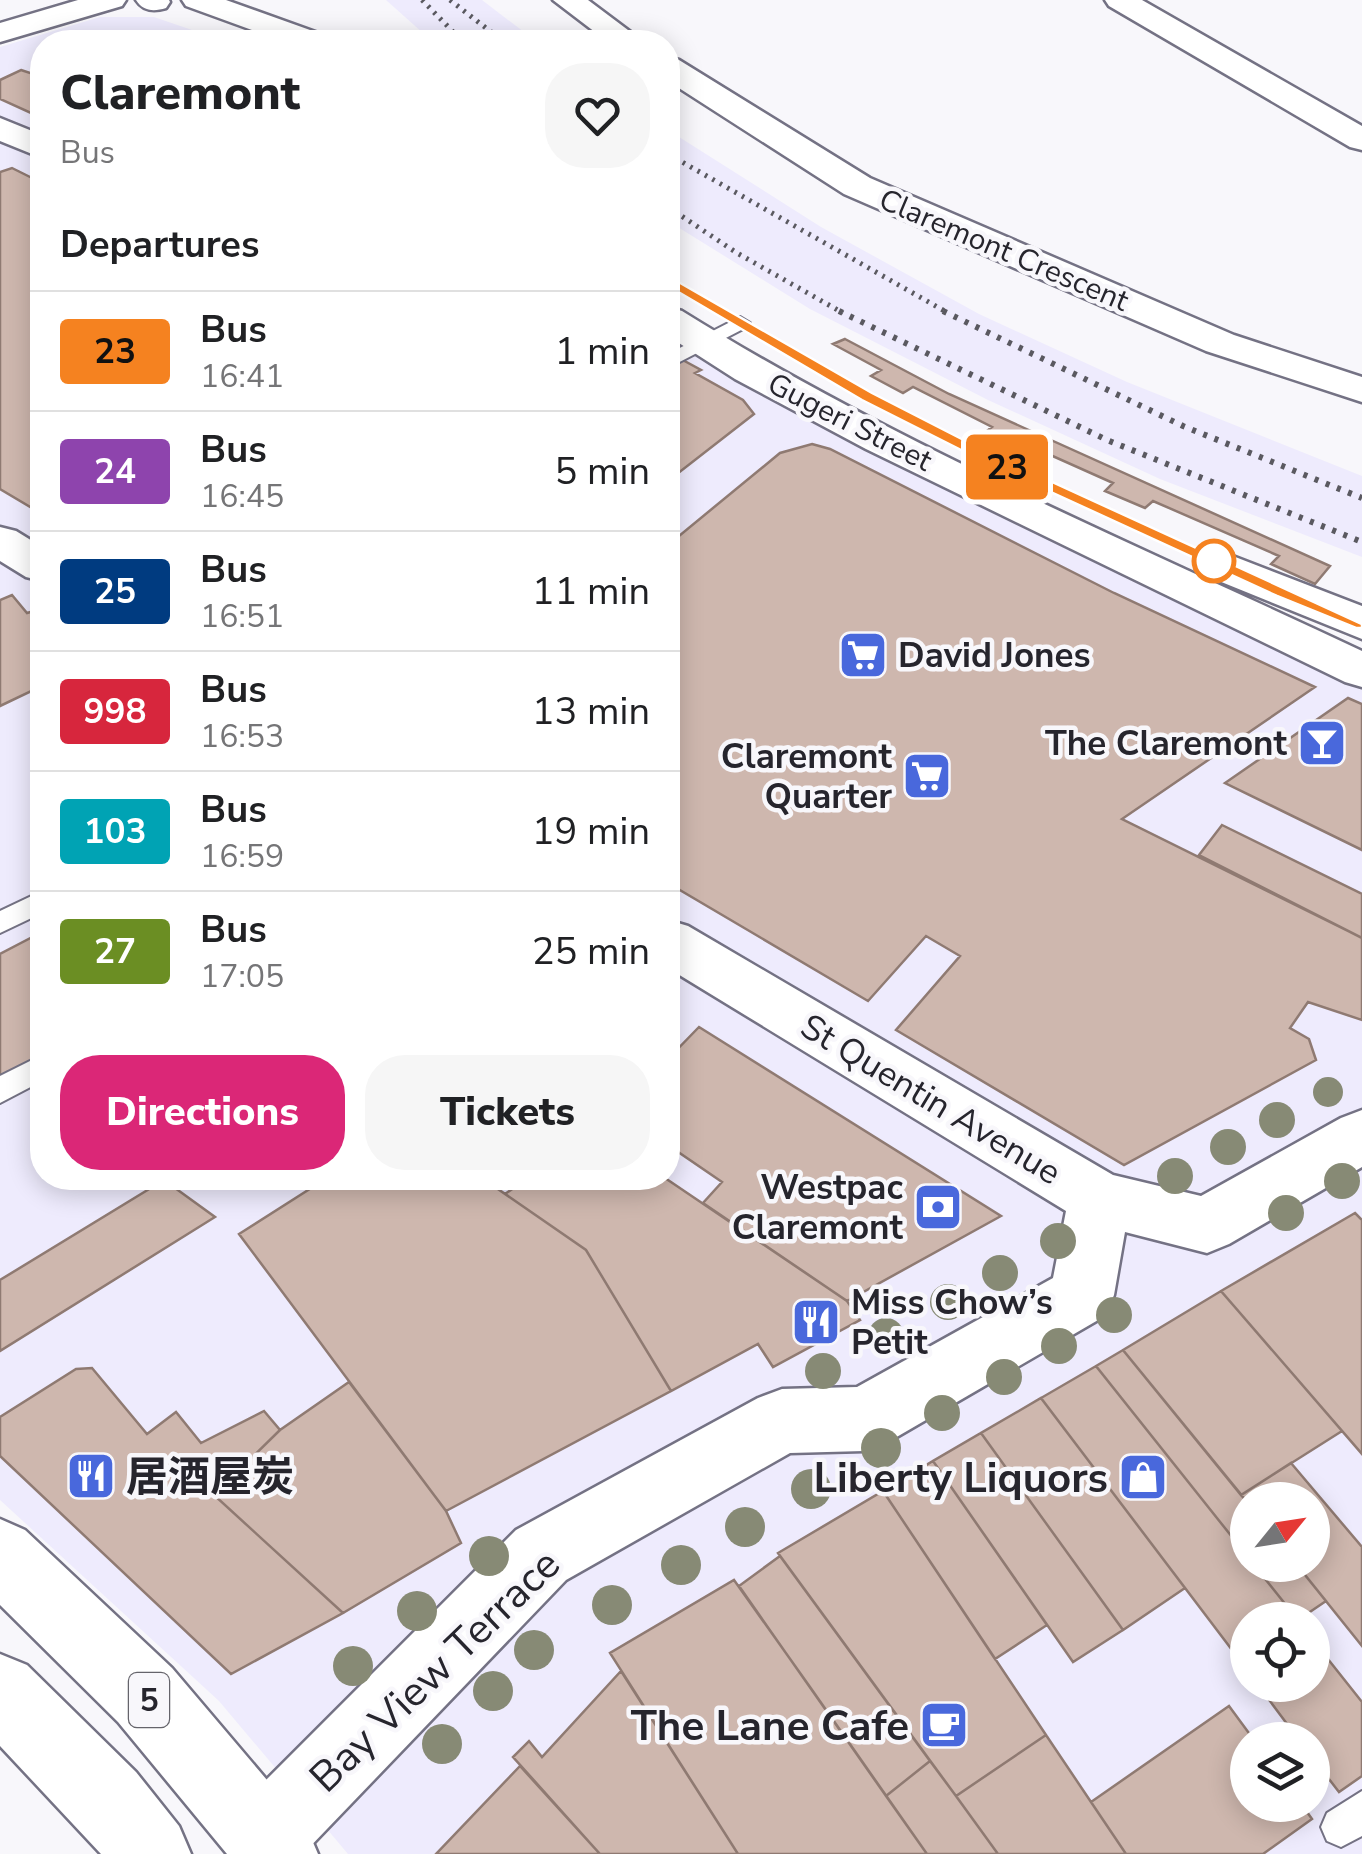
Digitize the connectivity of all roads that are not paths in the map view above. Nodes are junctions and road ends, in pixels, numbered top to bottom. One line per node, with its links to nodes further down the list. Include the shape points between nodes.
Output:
1 (56, 0): 6 (main road)
2 (109, 0): 5 (main road); 9 (main road)
3 (568, 0): 8 (main road)
4 (1120, 0): 11 (main road)
5 (166, 2): 7 (main road)
6 (0, 16)
7 (272, 24)
8 (611, 30)
9 (0, 33)
10 (680, 75): 15 (main road, Claremont Crescent, via 857,186 1220,343)
11 (1362, 140)
12 (680, 301): 14 (main road, Gugeri Street)
13 (680, 327): 14 (main road, Gugeri Street)
14 (704, 343): 18 (main road, Gugeri Street, via 867,396 984,456); 19 (main road, Gugeri Street, via 881,440)
15 (1362, 390)
16 (0, 541): 17 (main road)
17 (30, 559)
18 (1362, 624)
19 (1362, 671)
20 (30, 907): 21 (lane)
21 (0, 923)
22 (680, 948): 26 (main road, St Quentin Avenue)
23 (30, 1075): 24 (lane)
24 (0, 1091)
25 (1362, 1136): 26 (main road, St Quentin Avenue, via 1206,1225)
26 (1099, 1199): 29 (main road, Bay View Terrace, via 1082,1295 864,1419 782,1422 541,1555)
27 (0, 1555): 29 (main road, 5, via 146,1695)
28 (0, 1692): 30 (main road, via 108,1800)
29 (263, 1848)
30 (151, 1854)

